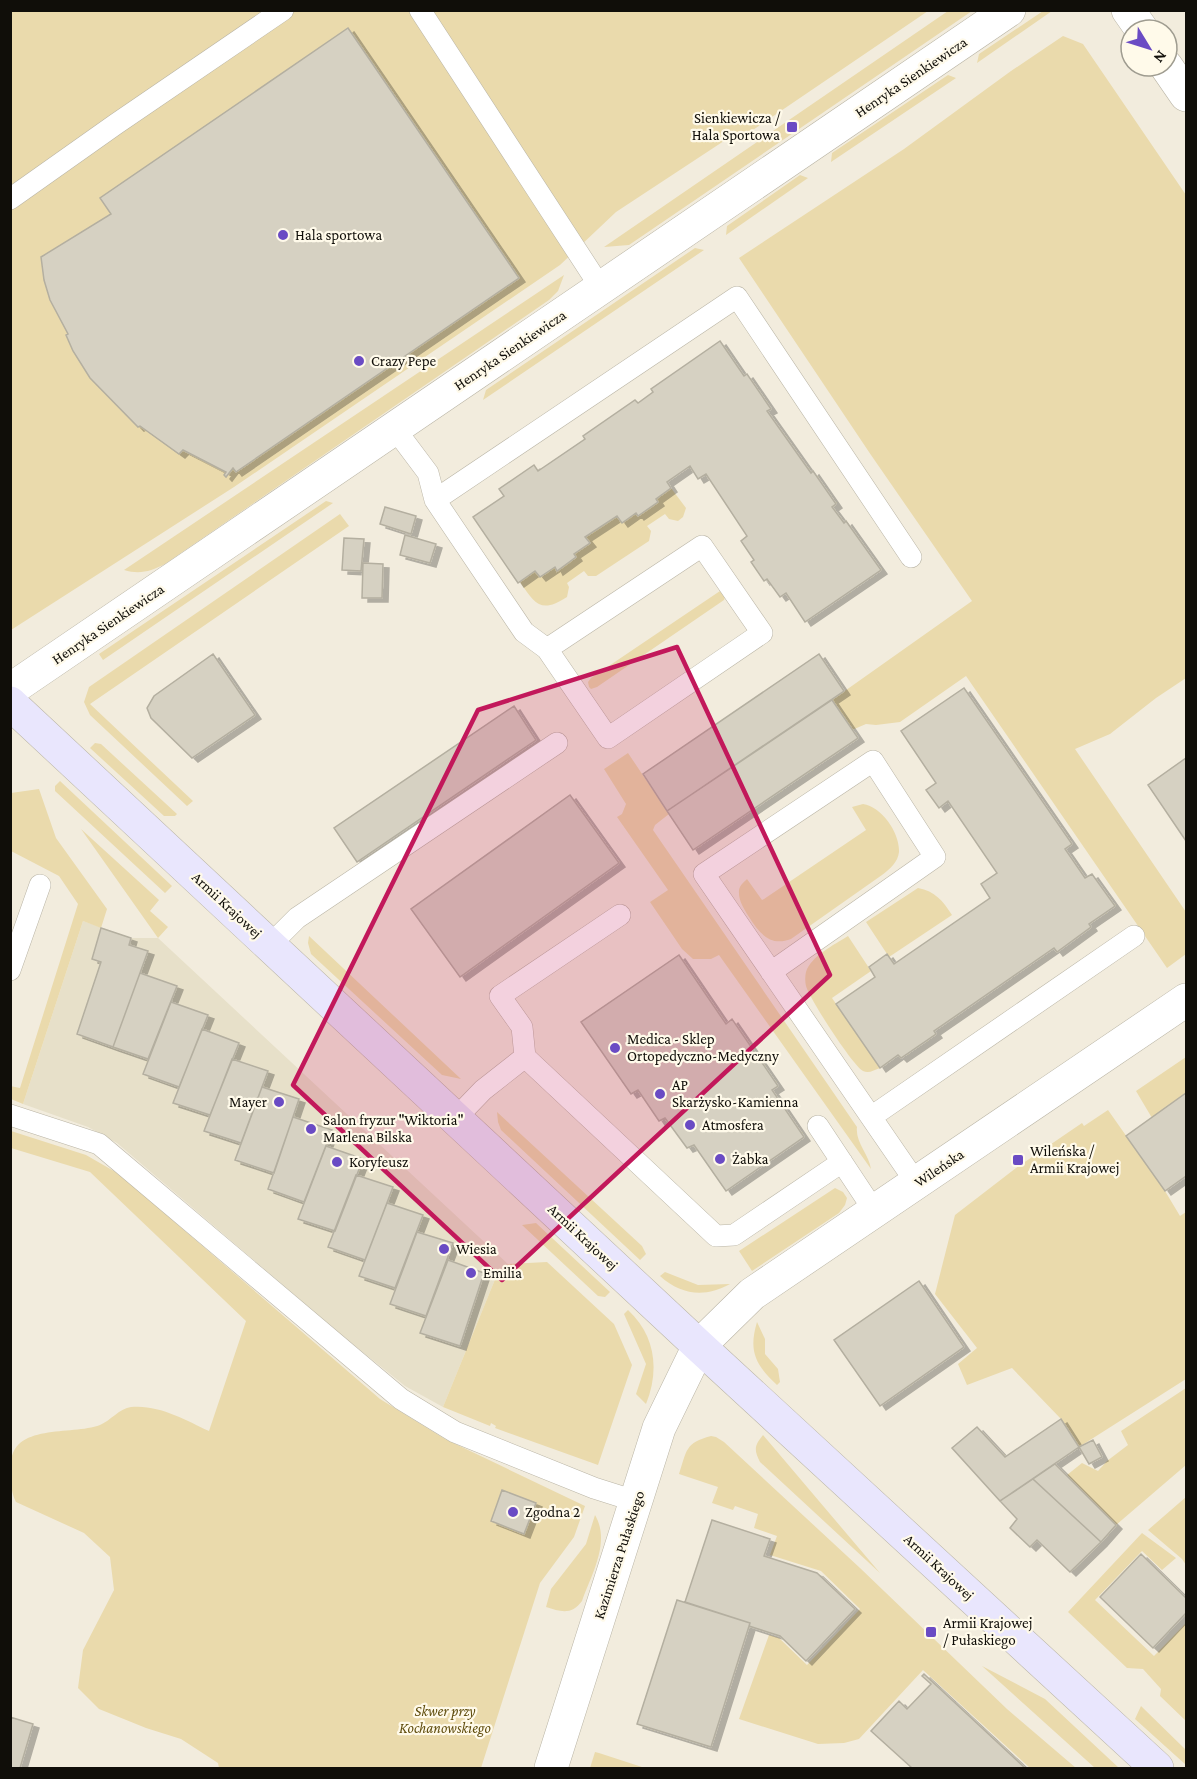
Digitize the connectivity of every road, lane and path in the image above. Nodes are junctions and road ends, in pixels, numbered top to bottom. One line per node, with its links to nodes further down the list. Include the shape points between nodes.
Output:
1 (283, 10): 6 (lane)
2 (420, 10): 7 (lane)
3 (1009, 10): 7 (street, Henryka Sienkiewicza)
4 (1174, 78): 5 (street)
5 (1186, 95)
6 (10, 199)
7 (601, 288): 8 (street, Henryka Sienkiewicza)
8 (395, 429): 9 (lane, via 428,473); 12 (street, Henryka Sienkiewicza)
9 (435, 500): 10 (lane, via 737,297); 11 (lane, via 524,632)
10 (911, 557)
11 (547, 649): 11 (lane, via 702,546 762,633 608,738)
12 (10, 690)
13 (10, 703): 18 (street, Armii Krajowej)
14 (557, 743): 18 (lane, via 297,918)
15 (40, 885): 19 (lane)
16 (620, 915): 22 (lane, via 500,996 522,1027)
17 (1134, 936): 24 (lane)
18 (270, 945): 25 (street, Armii Krajowej)
19 (10, 970)
20 (771, 972): 20 (lane, via 935,857 873,761 704,874); 24 (lane)
21 (1186, 1000): 28 (street, Wileńska)
22 (525, 1057): 25 (lane, via 483,1090); 27 (lane, via 716,1236 734,1235)
23 (10, 1115): 31 (lane, via 99,1144 401,1399 455,1432)
24 (871, 1117): 28 (lane)
25 (456, 1119): 30 (street, Armii Krajowej)
26 (818, 1126): 27 (lane)
27 (842, 1162): 29 (lane)
28 (917, 1184): 29 (street, Wileńska)
29 (875, 1212): 30 (street, Wileńska, via 752,1294)
30 (699, 1346): 31 (street, Kazimierza Pułaskiego, via 659,1428); 33 (street, Armii Krajowej)
31 (635, 1501): 32 (street, Kazimierza Pułaskiego)
32 (551, 1768)
33 (1157, 1768)

